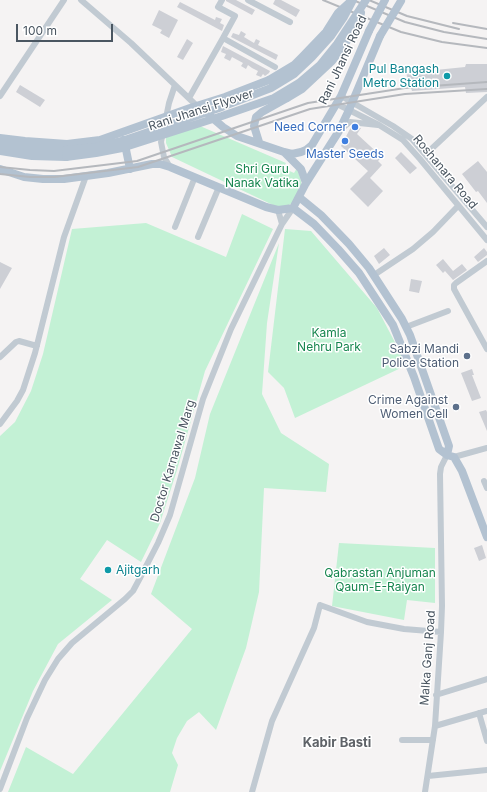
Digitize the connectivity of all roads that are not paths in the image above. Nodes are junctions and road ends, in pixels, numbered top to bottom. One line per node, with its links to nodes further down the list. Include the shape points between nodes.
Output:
1 (64, 0): 13 (street)
2 (81, 0): 12 (street, via 131,43)
3 (222, 0): 10 (street, via 218,7 235,16)
4 (248, 0): 9 (street)
5 (352, 0): 19 (main road, bridge, via 338,12 326,32 294,65 256,86); 27 (main road, Rani Jhansi Flyover, bridge, via 331,36 312,57 294,74 271,88 136,136 96,147 66,150 32,149)
6 (385, 0): 14 (main road, Rani Jhansi Road, bridge)
7 (401, 0): 17 (main road, Rani Jhansi Road, bridge, via 380,36)
8 (364, 3): 26 (main road, bridge, via 359,22 342,50 302,89 256,117 254,124); 28 (main road, Rani Jhansi Flyover, bridge, via 320,65 274,98 122,148 49,158)
9 (290, 22)
10 (223, 38): 11 (street); 16 (street)
11 (275, 67)
12 (175, 86): 16 (street); 21 (street)
13 (0, 96)
14 (341, 96): 17 (street, Roshanara Road); 18 (main road, Rani Jhansi Road)
15 (487, 97): 30 (street)
16 (189, 98): 19 (street)
17 (353, 102): 20 (main road, Rani Jhansi Road); 30 (street, Roshanara Road, via 407,135)
18 (337, 104): 20 (street, Roshanara Road); 29 (main road, Rani Jhansi Road, via 312,145 295,154)
19 (197, 106): 21 (main road); 26 (main road, via 237,136)
20 (349, 110): 22 (street, Roshanara Road); 23 (main road, Rani Jhansi Road)
21 (166, 116): 24 (main road); 31 (street, via 161,147)
22 (379, 125): 23 (street, via 350,122); 39 (street, Roshanara Road, via 408,145)
23 (338, 131): 36 (main road, Rani Jhansi Road)
24 (122, 132): 25 (main road, via 100,140 67,144); 33 (main road)
25 (0, 138)
26 (259, 142): 29 (main road)
27 (0, 144)
28 (0, 151)
29 (284, 152): 36 (main road, via 301,170)
30 (426, 154): 44 (street, Roshanara Road)
31 (170, 167): 33 (main road, via 157,164); 35 (main road)
32 (0, 169): 34 (main road, via 44,180)
33 (130, 169): 34 (main road)
34 (86, 176): 53 (street, via 64,237)
35 (195, 177): 37 (main road); 43 (street)
36 (306, 183): 38 (main road, Rani Jhansi Road)
37 (219, 187): 41 (main road); 45 (street)
38 (299, 196): 40 (main road, Rani Jhansi Road); 48 (main road, via 344,239)
39 (458, 206): 46 (street, Roshanara Road); 48 (street, via 413,249)
40 (293, 208): 41 (main road); 42 (street, Doctor Karnawal Marg); 51 (main road, via 338,248 359,273)
41 (278, 210): 42 (street)
42 (282, 224): 73 (street, Doctor Karnawal Marg, via 231,329 202,399 170,515 154,550 133,591 72,643 58,659 27,718)
43 (175, 227)
44 (487, 227)
45 (198, 237)
46 (487, 240)
47 (487, 261): 54 (street, via 456,283 454,289)
48 (374, 275): 50 (main road)
49 (448, 311): 52 (street)
50 (402, 320): 51 (main road); 52 (main road)
51 (393, 325): 58 (main road, via 439,449)
52 (406, 327): 58 (main road)
53 (37, 346): 55 (street, via 18,341); 56 (street, via 23,390)
54 (487, 349)
55 (0, 357)
56 (0, 424)
57 (487, 448): 58 (street)
58 (451, 456): 61 (main road, via 469,487); 62 (street, Malka Ganj Road, via 441,467 440,474)
59 (484, 481): 60 (street)
60 (487, 488)
61 (487, 537)
62 (441, 632): 64 (street, Malka Ganj Road); 74 (street, via 367,622 320,605 314,628 272,721)
63 (487, 679): 64 (street)
64 (436, 695): 67 (street, Malka Ganj Road)
65 (487, 711): 66 (street)
66 (479, 713): 67 (street); 70 (street)
67 (435, 726): 69 (street, Malka Ganj Road)
68 (402, 740): 69 (street)
69 (432, 740): 72 (street, Malka Ganj Road)
70 (487, 741)
71 (487, 770): 72 (street)
72 (428, 776): 75 (street, Malka Ganj Road)
73 (0, 789)
74 (252, 792)
75 (425, 792)

